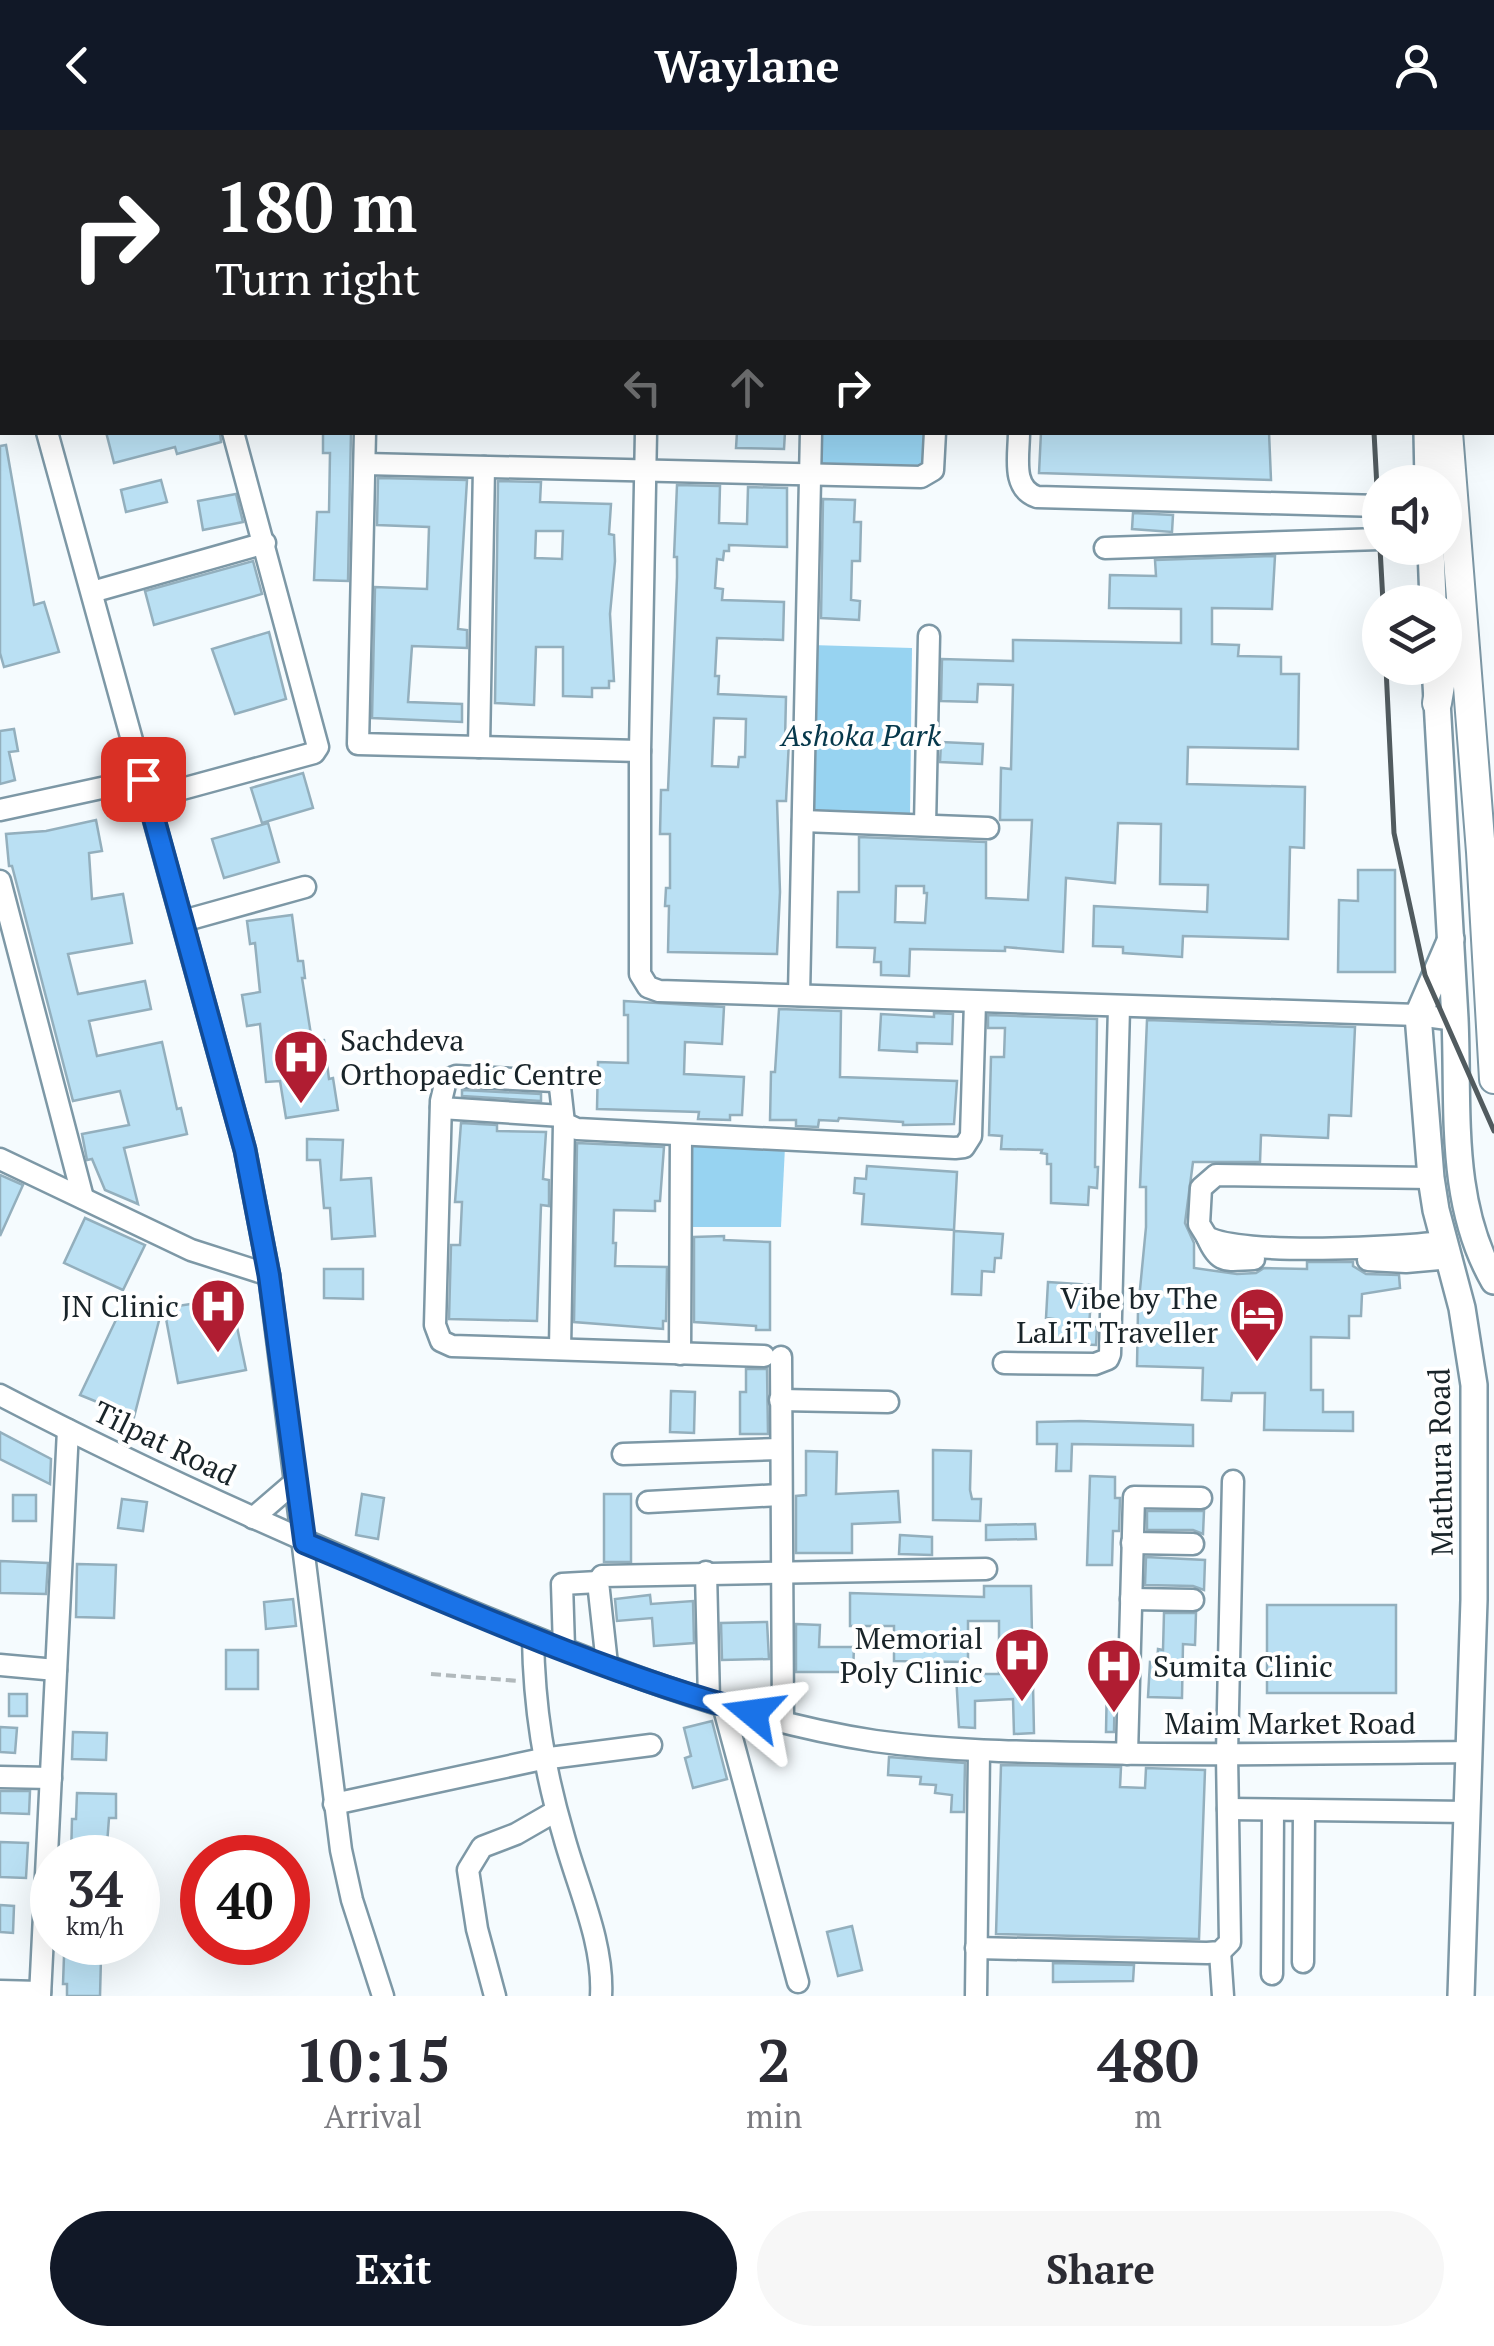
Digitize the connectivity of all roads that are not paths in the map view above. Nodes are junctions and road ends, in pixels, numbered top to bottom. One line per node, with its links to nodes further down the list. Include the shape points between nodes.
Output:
1 (48, 435): 21 (street)
2 (234, 435): 17 (street)
3 (365, 435): 10 (street)
4 (646, 435): 13 (street)
5 (811, 435): 14 (street)
6 (935, 435): 14 (street, via 932,470 921,477)
7 (1019, 435): 15 (street, via 1020,484 1037,498)
8 (1427, 435): 11 (main road)
9 (1448, 435): 19 (highway)
10 (365, 464): 12 (street); 25 (street, via 358,744)
11 (1428, 465)
12 (484, 467): 13 (street); 25 (street)
13 (646, 472): 14 (street); 26 (street)
14 (810, 475): 29 (street)
15 (1362, 505)
16 (1362, 540): 18 (street)
17 (264, 543): 21 (street); 27 (street, via 319,740 314,752)
18 (1105, 548)
19 (1457, 566): 20 (highway); 43 (highway)
20 (1454, 585)
21 (92, 592): 27 (street)
22 (929, 636): 30 (street)
23 (1438, 685): 24 (highway)
24 (1437, 703): 35 (main road)
25 (478, 747): 26 (street)
26 (640, 751): 38 (street, via 643,982 660,991)
27 (146, 788): 28 (street); 34 (street)
28 (0, 810)
29 (803, 821): 30 (street); 38 (street)
30 (925, 825): 31 (street)
31 (988, 828)
32 (0, 881): 36 (street)
33 (304, 887): 34 (street)
34 (184, 921): 54 (street, via 245,1150)
35 (1450, 939): 41 (main road, Mathura Road); 42 (main road)
36 (23, 966): 37 (street); 49 (street)
37 (0, 971)
38 (798, 995): 39 (street)
39 (975, 1002): 40 (street); 46 (street, via 971,1136 964,1147)
40 (1119, 1007): 41 (street); 58 (street, via 1110,1354 1095,1364)
41 (1418, 1014): 42 (street); 48 (main road, Mathura Road)
42 (1455, 1020): 55 (main road, via 1461,1190)
43 (1494, 1080)
44 (441, 1108): 45 (street); 45 (street, via 450,1077 554,1081); 56 (street, via 437,1336 452,1346)
45 (563, 1119): 46 (street, via 577,1129); 56 (street)
46 (681, 1136): 57 (street)
47 (0, 1159): 49 (street)
48 (1431, 1178): 50 (street, via 1216,1175 1201,1188 1199,1224); 51 (main road, Mathura Road)
49 (83, 1198): 54 (street, via 191,1250)
50 (1206, 1238): 51 (street, via 1236,1246); 52 (street, via 1221,1259)
51 (1448, 1249): 53 (street, via 1406,1262); 89 (main road, Mathura Road, via 1474,1385)
52 (1310, 1254)
53 (1347, 1258)
54 (269, 1275): 65 (street)
55 (1494, 1281)
56 (560, 1349): 57 (street)
57 (680, 1354): 60 (street, via 772,1357)
58 (1004, 1363)
59 (0, 1394): 62 (street, Tilpat Road)
60 (780, 1400): 61 (street); 63 (street)
61 (888, 1402)
62 (68, 1430): 70 (street, Tilpat Road); 84 (street)
63 (780, 1449): 64 (street); 67 (street)
64 (623, 1454)
65 (296, 1481): 70 (street); 71 (street)
66 (1233, 1482): 91 (street)
67 (780, 1495): 69 (street); 75 (street)
68 (1201, 1498): 72 (street, via 1134,1497)
69 (648, 1502)
70 (253, 1518): 71 (street, Tilpat Road)
71 (305, 1543): 80 (street, Maim Market Road); 95 (street)
72 (1132, 1543): 73 (street); 78 (street)
73 (1193, 1544)
74 (986, 1569): 75 (street)
75 (784, 1570): 76 (street); 86 (street)
76 (706, 1572): 77 (street, via 605,1575); 85 (street)
77 (598, 1582): 81 (street, via 562,1584); 82 (street)
78 (1131, 1599): 79 (street); 90 (street)
79 (1193, 1600)
80 (533, 1637): 81 (street, Maim Market Road); 92 (street)
81 (564, 1648): 82 (street, Maim Market Road)
82 (606, 1664): 85 (street, Maim Market Road)
83 (0, 1665): 84 (street)
84 (56, 1670): 94 (street)
85 (716, 1703): 86 (street, Maim Market Road); 105 (street)
86 (783, 1721): 88 (street, Maim Market Road, via 873,1740)
87 (651, 1745): 92 (street)
88 (978, 1751): 90 (street, Maim Market Road); 101 (street)
89 (1470, 1752): 91 (street, Maim Market Road); 100 (main road, Mathura Road)
90 (1127, 1754): 91 (street, Maim Market Road)
91 (1226, 1754): 96 (street)
92 (542, 1760): 95 (street); 98 (street)
93 (0, 1776): 94 (street)
94 (51, 1778): 107 (street)
95 (334, 1804): 108 (street, via 352,1900)
96 (1228, 1808): 97 (street); 102 (street, via 1230,1942)
97 (1274, 1810): 99 (street); 104 (street)
98 (556, 1811): 109 (street, via 482,1846 468,1870); 110 (street, via 599,1958)
99 (1304, 1811): 100 (street); 103 (street)
100 (1468, 1812): 113 (main road, Mathura Road)
101 (976, 1948): 102 (street); 111 (street)
102 (1220, 1952): 112 (street)
103 (1303, 1962)
104 (1272, 1974)
105 (798, 1982)
106 (0, 1991): 107 (street)
107 (40, 1994)
108 (383, 1996)
109 (495, 1996)
110 (601, 1996)
111 (976, 1996)
112 (1223, 1996)
113 (1462, 1996)

